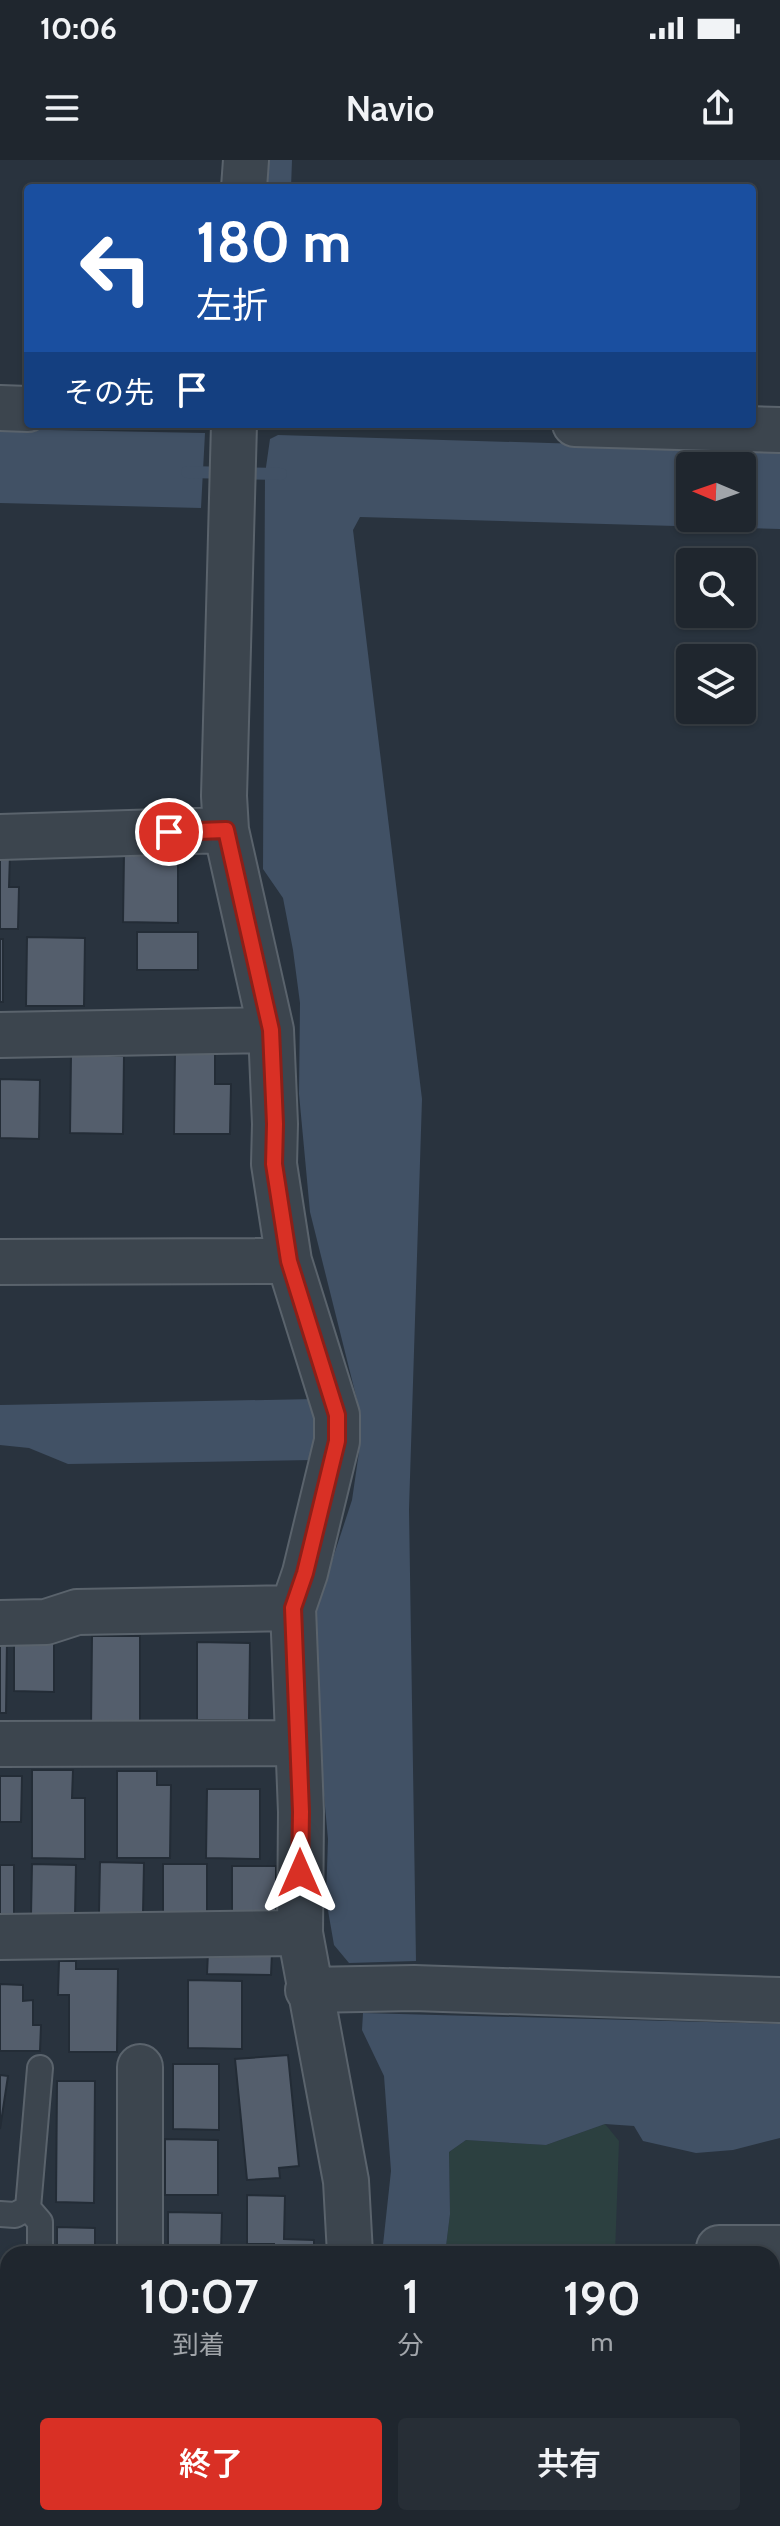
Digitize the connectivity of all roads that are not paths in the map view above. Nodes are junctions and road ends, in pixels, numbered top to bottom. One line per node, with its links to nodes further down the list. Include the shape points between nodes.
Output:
1 (246, 160): 2 (street)
2 (244, 184)
3 (0, 408): 4 (street)
4 (24, 409)
5 (712, 428): 6 (street)
6 (780, 430)
7 (233, 457): 8 (street)
8 (226, 830): 9 (street); 10 (street)
9 (0, 837)
10 (271, 1030): 11 (street); 12 (street, via 274,1164)
11 (0, 1035)
12 (289, 1261): 13 (street); 14 (street, via 337,1428)
13 (0, 1262)
14 (293, 1608): 15 (street, via 77,1612 46,1622); 16 (street)
15 (0, 1623)
16 (297, 1743): 17 (street); 18 (street)
17 (0, 1744)
18 (300, 1933): 19 (street); 20 (street)
19 (0, 1937)
20 (308, 1990): 21 (street); 28 (street, via 346,2181)
21 (780, 2000)
22 (140, 2067): 27 (street)
23 (40, 2068): 24 (lane)
24 (28, 2208): 25 (lane, via 15,2215); 26 (lane, via 40,2222)
25 (0, 2214)
26 (40, 2246)
27 (140, 2246)
28 (350, 2246)

